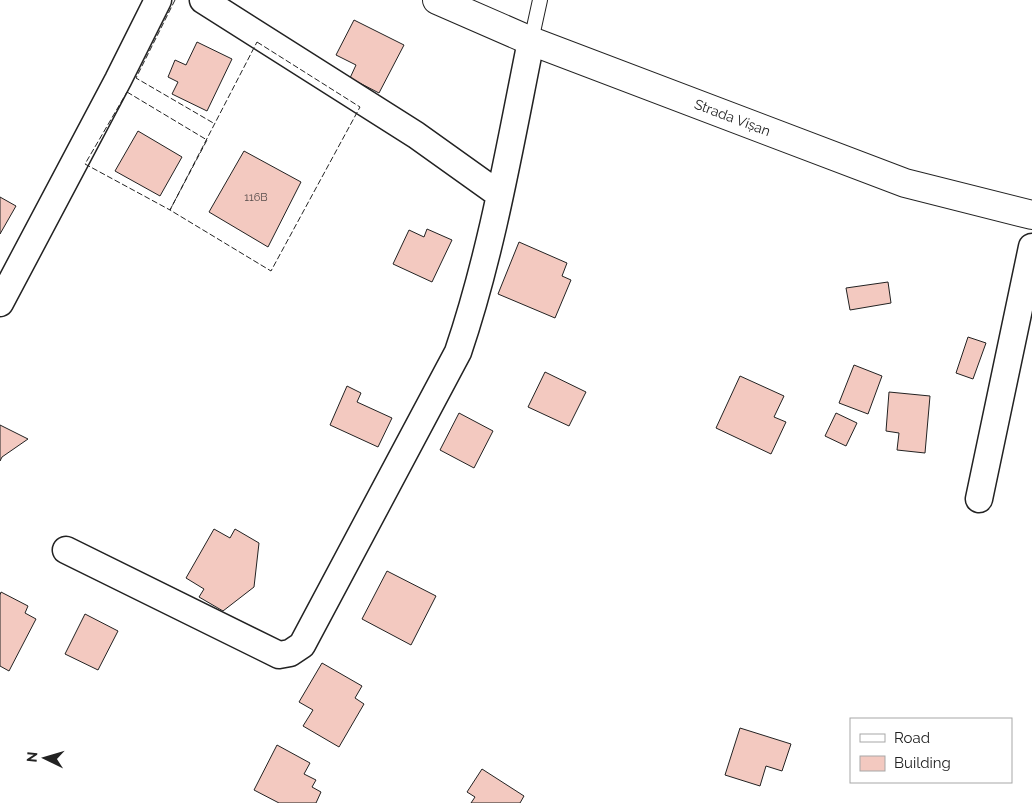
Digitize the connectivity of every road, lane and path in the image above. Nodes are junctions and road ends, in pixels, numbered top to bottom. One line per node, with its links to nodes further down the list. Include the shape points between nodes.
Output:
1 (158, 0): 9 (street)
2 (203, 0): 6 (street, via 416,134)
3 (438, 0): 5 (street, Strada Vișan)
4 (540, 0): 5 (lane)
5 (531, 41): 6 (street); 7 (street, Strada Vișan, via 905,183)
6 (500, 195): 11 (street, via 458,352 302,644 290,653 279,655)
7 (1032, 215)
8 (1032, 247): 10 (street)
9 (0, 304)
10 (979, 499)
11 (66, 550)

